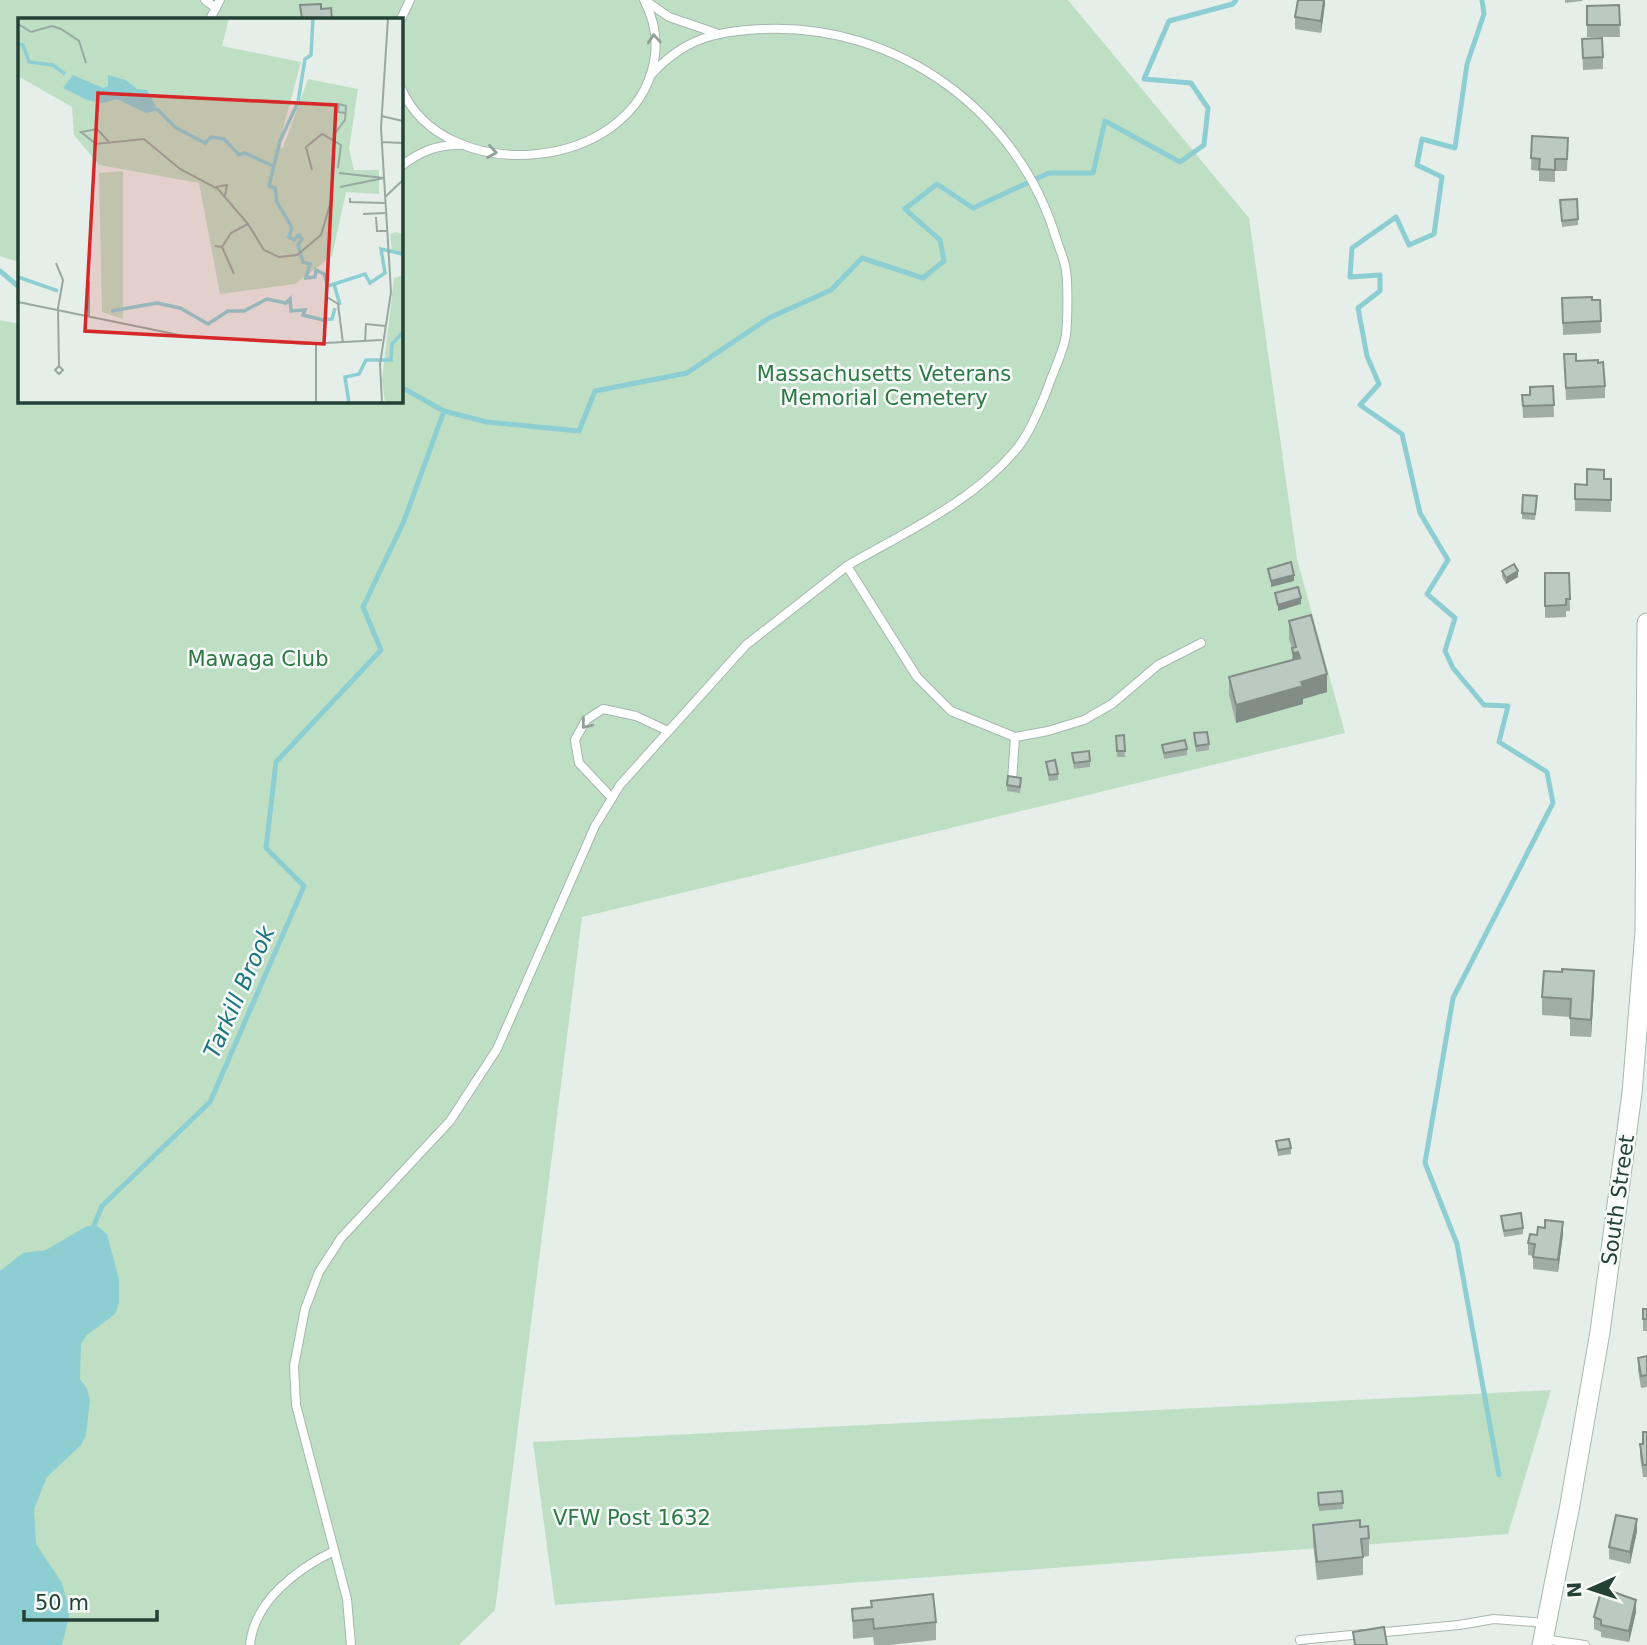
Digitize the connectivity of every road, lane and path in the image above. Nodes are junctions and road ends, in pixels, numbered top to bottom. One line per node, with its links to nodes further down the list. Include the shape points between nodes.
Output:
1 (205, 0): 4 (lane)
2 (410, 0): 5 (lane)
3 (644, 0): 6 (lane, via 669,17); 7 (lane, one-way to 3, via 655,36)
4 (218, 4)
5 (401, 18)
6 (716, 33): 7 (lane, via 682,47); 11 (lane, via 781,28 853,39 898,54 967,99 1029,174 1048,212 1066,271 1066,338 1020,444 982,485)
7 (650, 76): 9 (lane, one-way to 7, via 525,155 574,145 622,118)
8 (402, 90): 9 (lane, via 421,119)
9 (463, 145): 10 (lane, via 423,150)
10 (402, 165)
11 (847, 566): 14 (lane, via 746,645); 15 (lane, via 917,677 951,711)
12 (1647, 623): 19 (street, South Street, via 1645,932 1634,1074 1598,1344)
13 (1201, 643): 15 (lane, via 1158,664 1112,704 1084,720)
14 (668, 731): 17 (lane); 17 (lane, one-way to 17, via 636,716 603,709 586,720 575,740 579,763)
15 (1015, 737): 16 (lane)
16 (1012, 782)
17 (612, 798): 18 (lane, via 497,1049 450,1121 341,1238 319,1272 304,1309 294,1366 296,1405)
18 (334, 1551): 21 (lane, via 302,1568 279,1590 261,1612); 22 (lane, via 347,1599)
19 (1544, 1636): 20 (lane, via 1494,1619); 23 (lane)
20 (1300, 1640)
21 (250, 1645)
22 (351, 1645)
23 (1585, 1645)

